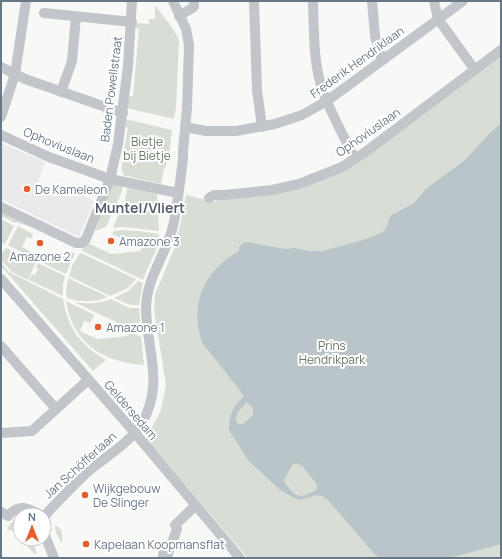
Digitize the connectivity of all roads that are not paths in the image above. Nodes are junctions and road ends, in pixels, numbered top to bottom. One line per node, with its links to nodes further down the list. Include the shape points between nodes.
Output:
1 (26, 1): 20 (street)
2 (132, 1): 15 (street, Baden Powellstraat)
3 (169, 1): 12 (street)
4 (173, 1): 12 (street)
5 (194, 1): 12 (street, via 194,7)
6 (254, 1): 26 (street, via 257,90)
7 (313, 1): 22 (street, via 316,61)
8 (372, 1): 17 (street, via 375,36)
9 (434, 1): 14 (street)
10 (464, 1): 14 (street, Frederik Hendriklaan)
11 (44, 13): 13 (street)
12 (179, 16): 25 (street, Jan Schöfferlaan, via 186,29 189,45)
13 (76, 17): 15 (street); 21 (street, via 72,61)
14 (438, 19): 17 (street, Frederik Hendriklaan); 19 (street)
15 (132, 22): 23 (street, Baden Powellstraat)
16 (501, 50): 19 (street, Ophoviuslaan)
17 (382, 60): 22 (street, Frederik Hendriklaan)
18 (1, 67): 20 (street)
19 (475, 70): 28 (street, Ophoviuslaan)
20 (15, 74): 21 (street); 24 (street)
21 (61, 92): 23 (street)
22 (327, 101): 26 (street, Frederik Hendriklaan, via 302,115); 28 (street)
23 (123, 113): 29 (street, Baden Powellstraat)
24 (1, 117)
25 (185, 127): 26 (street, Frederik Hendriklaan, via 206,131 236,131); 30 (street, Jan Schöfferlaan, via 183,160)
26 (262, 127)
27 (1, 135): 29 (street, Ophoviuslaan, via 49,157)
28 (355, 159): 31 (street, Ophoviuslaan, via 298,184 272,190 214,195)
29 (110, 179): 30 (street, Ophoviuslaan); 32 (street, Baden Powellstraat, via 86,239 82,243 76,243)
30 (175, 192): 38 (street, Jan Schöfferlaan, via 172,226 151,278 146,303 153,395 142,424)
31 (209, 198)
32 (1, 207)
33 (1, 279): 35 (street, Geldersedam)
34 (1, 346): 36 (street)
35 (88, 380): 36 (street); 38 (street, Geldersedam)
36 (56, 409): 37 (street, via 32,431)
37 (1, 433)
38 (135, 433): 39 (street, Geldersedam); 40 (street, Jan Schöfferlaan, via 90,471)
39 (196, 506): 45 (street, via 174,525 177,529 168,554 163,554); 46 (street, Geldersedam)
40 (52, 508)
41 (12, 511): 42 (street, via 8,516)
42 (1, 512)
43 (50, 547): 44 (street)
44 (54, 558)
45 (163, 558)
46 (240, 558)

